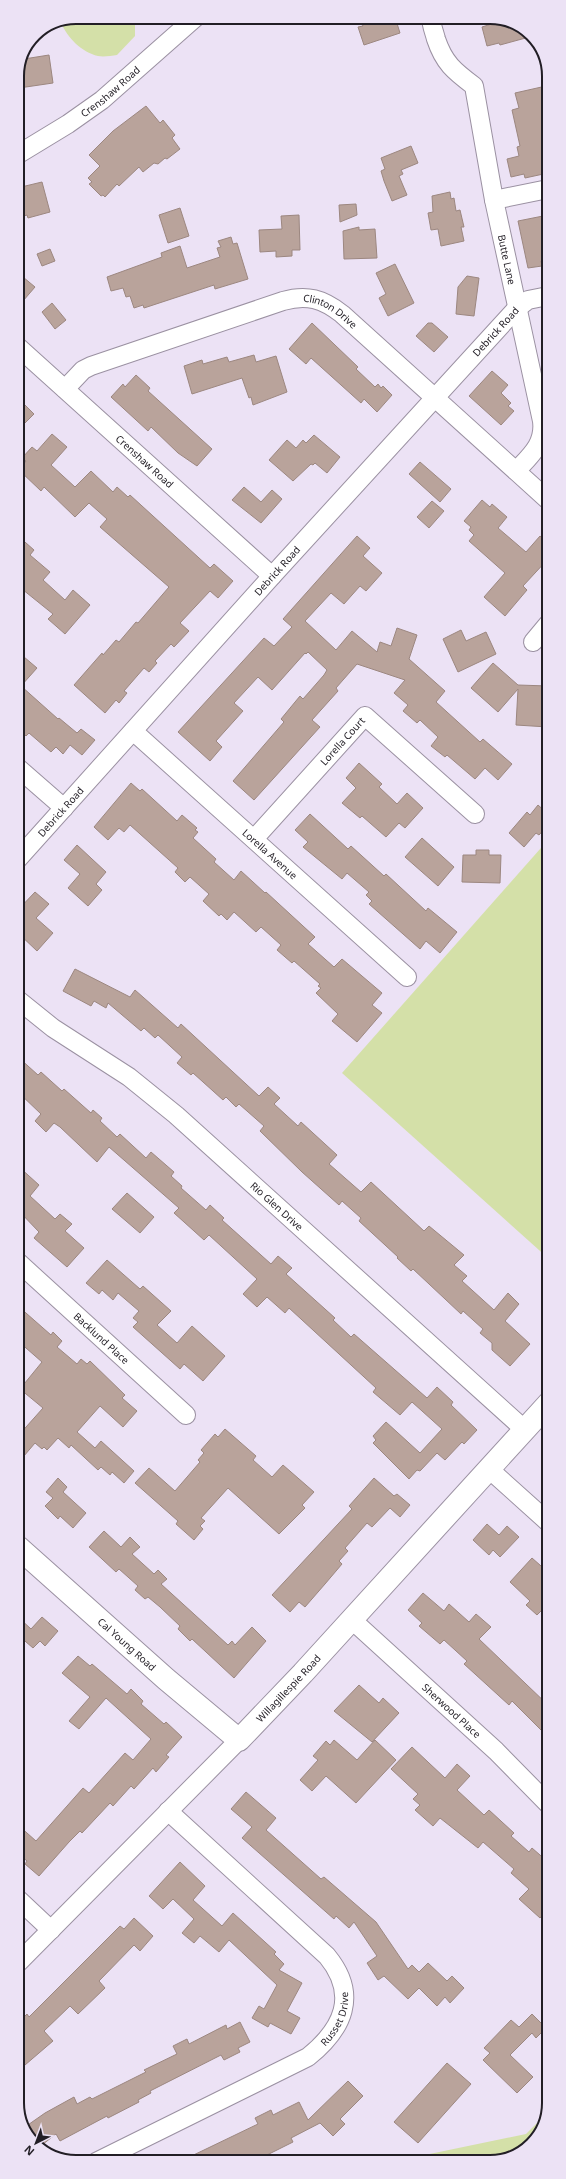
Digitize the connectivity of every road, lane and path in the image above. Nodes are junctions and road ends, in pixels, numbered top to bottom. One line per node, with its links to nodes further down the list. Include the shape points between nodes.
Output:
1 (188, 24): 3 (street, Crenshaw Road, via 102,100)
2 (432, 24): 5 (street, Butte Lane, via 443,58 474,86)
3 (24, 151)
4 (542, 190): 5 (street)
5 (494, 200): 7 (street, Butte Lane)
6 (542, 297): 7 (street, Debrick Road, via 528,300)
7 (516, 309): 10 (street, Debrick Road); 11 (street, Butte Lane)
8 (24, 352): 9 (street, Crenshaw Road)
9 (65, 389): 10 (street, Clinton Drive, via 83,370 91,366 283,301 305,297 324,301 334,308); 15 (street, Crenshaw Road)
10 (435, 400): 13 (street, Clinton Drive); 15 (street, Debrick Road)
11 (542, 426)
12 (542, 434): 13 (street, Butte Lane, via 540,443)
13 (516, 472): 14 (street, Clinton Drive)
14 (542, 495)
15 (272, 576): 18 (street, Debrick Road)
16 (542, 631): 17 (street)
17 (532, 642)
18 (133, 731): 20 (street, Debrick Road); 22 (street, Lorella Avenue)
19 (24, 773): 20 (street)
20 (64, 808): 23 (street, Debrick Road)
21 (475, 814): 22 (street, Lorella Court, via 365,716)
22 (254, 840): 24 (street, Lorella Avenue)
23 (24, 852)
24 (406, 977)
25 (24, 1004): 29 (street, Rio Glen Drive, via 53,1028 129,1077 176,1115)
26 (24, 1268): 28 (street, Backlund Place)
27 (542, 1411): 29 (main road, Willagillespie Road)
28 (186, 1416)
29 (525, 1430): 30 (main road, Willagillespie Road)
30 (489, 1469): 31 (street); 33 (main road, Willagillespie Road)
31 (542, 1517)
32 (24, 1552): 34 (main road, Cal Young Road)
33 (351, 1619): 34 (main road, Willagillespie Road); 35 (street, Sherwood Place, via 496,1751)
34 (238, 1740): 36 (street, Willagillespie Road)
35 (542, 1799)
36 (168, 1811): 38 (street, Willagillespie Road); 40 (street, Russet Drive, via 327,1956 341,1979 344,2000 332,2035 308,2057)
37 (24, 1905): 38 (street)
38 (51, 1930): 39 (street, Willagillespie Road)
39 (24, 1957)
40 (110, 2155)

